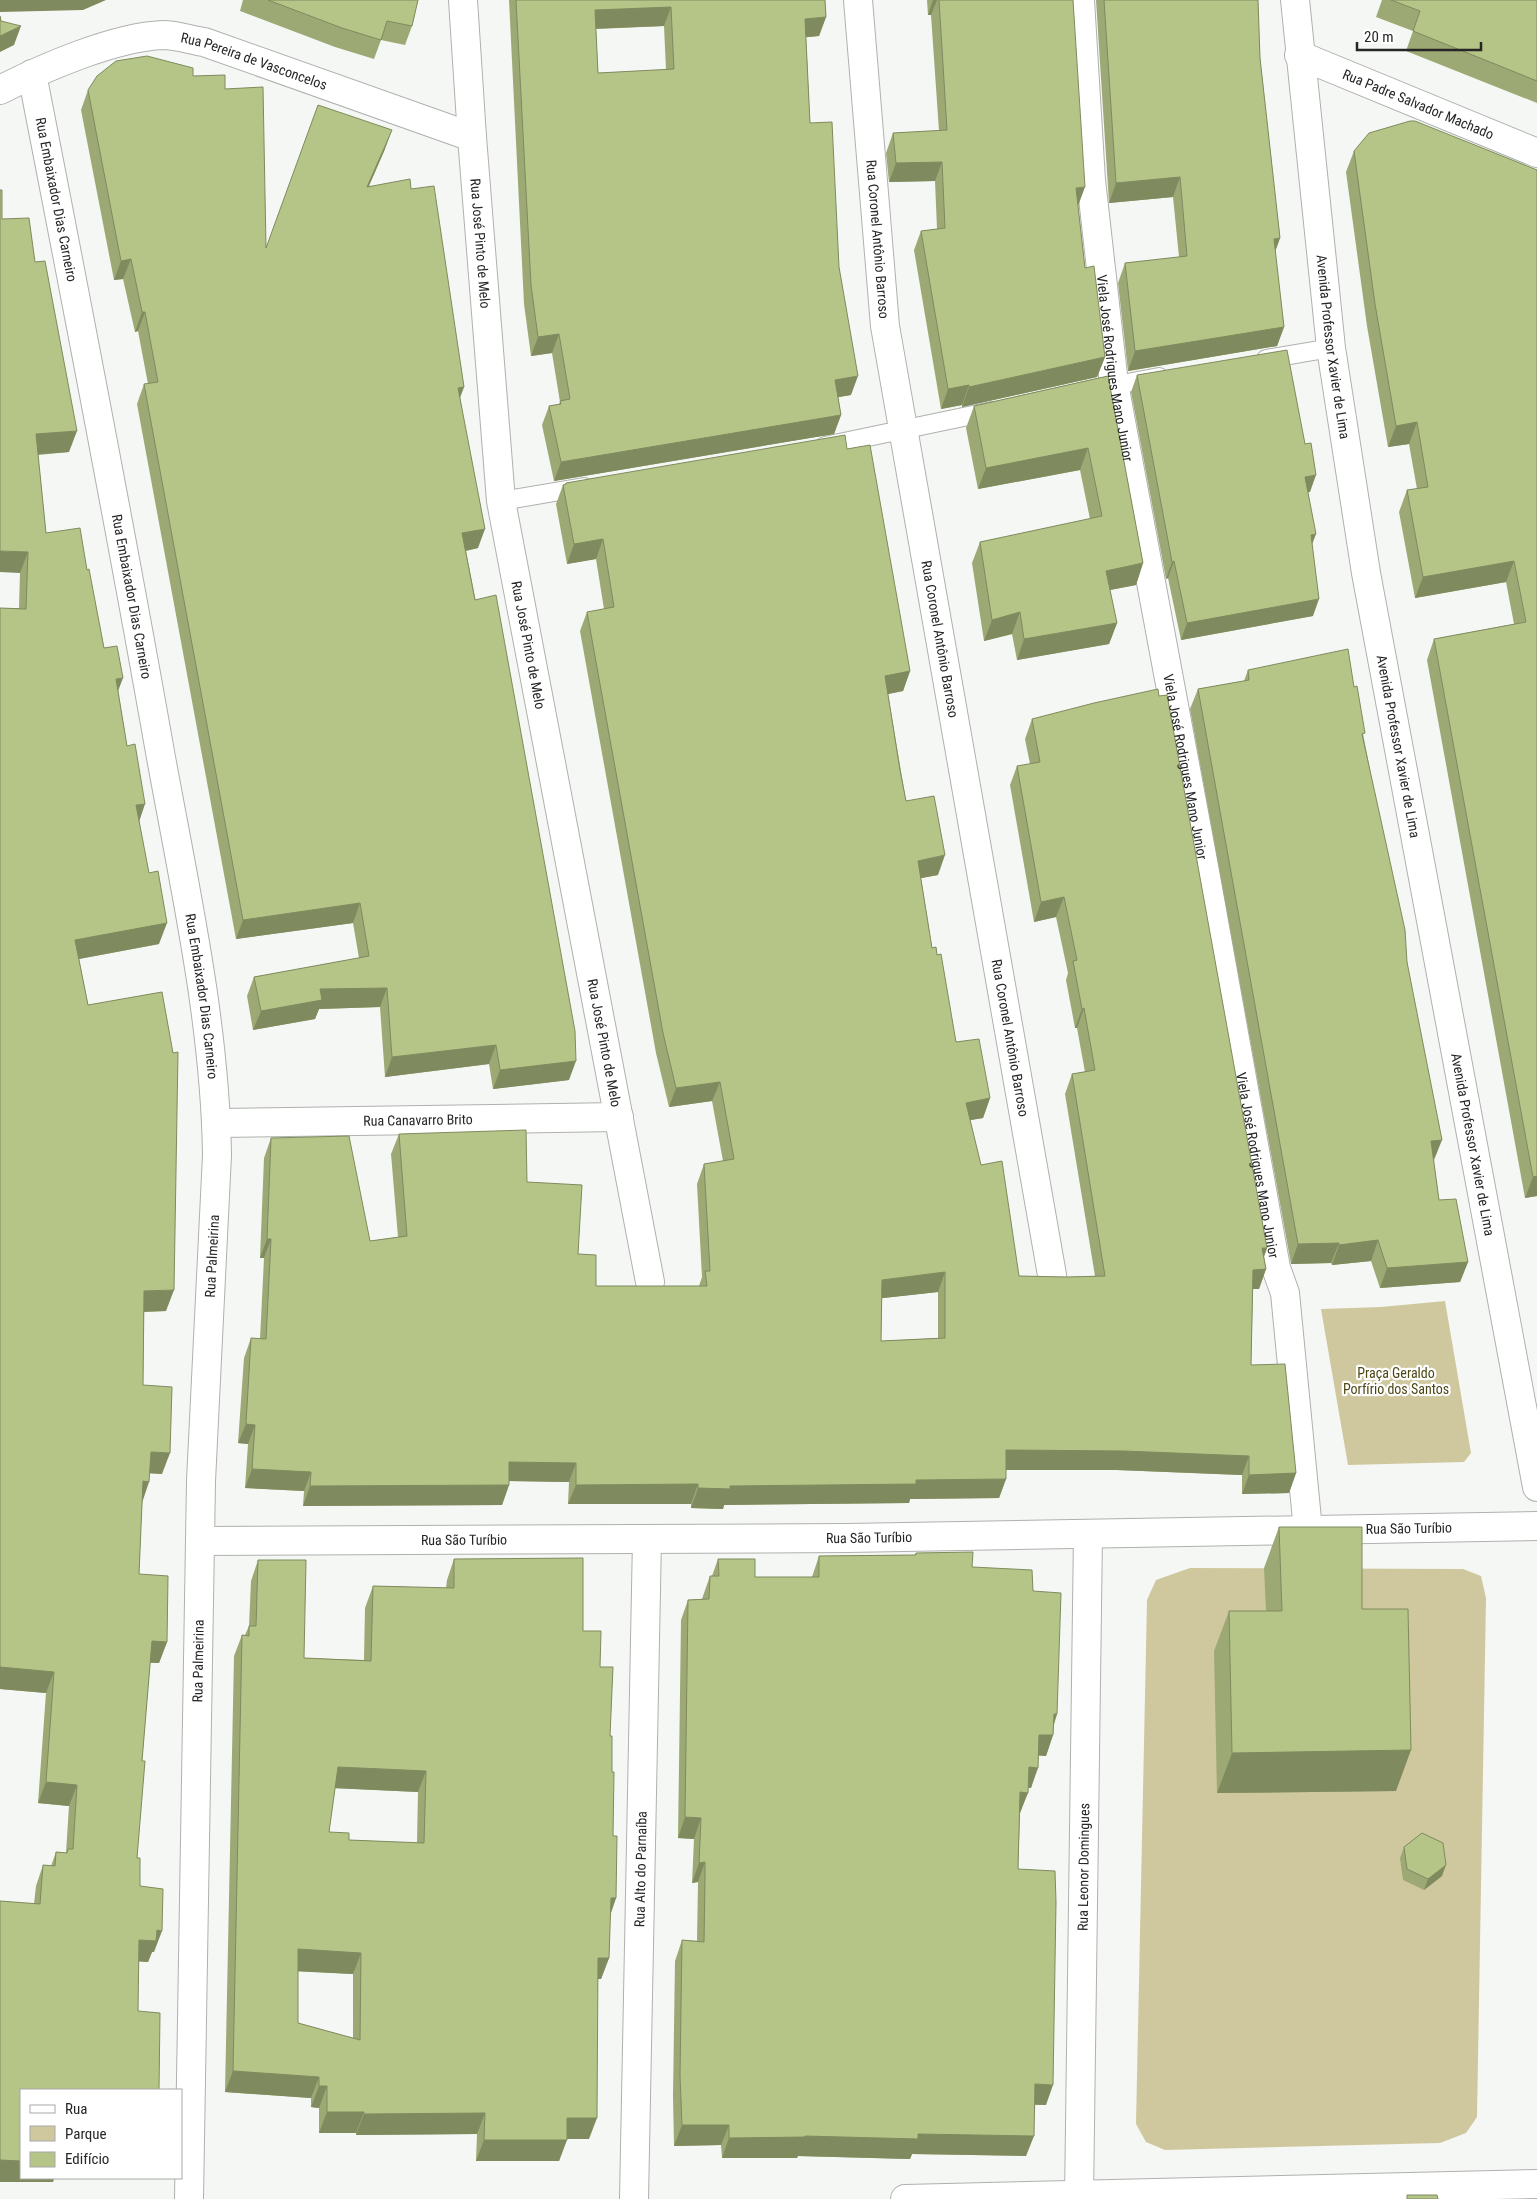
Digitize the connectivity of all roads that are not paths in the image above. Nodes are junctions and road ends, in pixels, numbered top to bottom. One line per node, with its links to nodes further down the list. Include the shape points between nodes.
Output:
1 (463, 0): 8 (street, Rua José Pinto de Melo)
2 (858, 0): 16 (street, Rua Coronel Antônio Barroso, via 885,326)
3 (1080, 0): 13 (street, Viela José Rodrigues Mano Junior, via 1091,180)
4 (1295, 0): 5 (street, Avenida Professor Xavier de Lima)
5 (1299, 55): 9 (street, Rua Padre Salvador Machado); 10 (street, Avenida Professor Xavier de Lima)
6 (32, 74): 7 (street, Rua Pereira de Vasconcelos); 8 (street, Rua Pereira de Vasconcelos, via 113,44 163,35 204,42); 21 (street, Rua Embaixador Dias Carneiro, via 92,381 193,935 209,1040)
7 (0, 90)
8 (472, 136): 19 (street, Rua José Pinto de Melo)
9 (1537, 153)
10 (1331, 348): 11 (lane); 24 (street, Avenida Professor Xavier de Lima, via 1368,583)
11 (1248, 362)
12 (1173, 375): 13 (lane)
13 (1114, 384): 14 (lane); 26 (street, Viela José Rodrigues Mano Junior, via 1276,1268 1284,1293)
14 (1086, 392)
15 (1008, 408): 16 (lane)
16 (902, 431): 17 (lane); 22 (street, Rua Coronel Antônio Barroso)
17 (813, 448)
18 (599, 484): 19 (lane)
19 (501, 501): 20 (street, Rua José Pinto de Melo)
20 (619, 1117): 21 (street, Rua Canavarro Brito); 23 (street, Rua José Pinto de Melo)
21 (216, 1123): 29 (street, Rua Palmeirina)
22 (1052, 1275)
23 (650, 1282)
24 (1537, 1487)
25 (1537, 1526): 26 (street, Rua São Turíbio)
26 (1308, 1530): 27 (street, Rua São Turíbio)
27 (1088, 1534): 28 (street, Rua São Turíbio); 31 (street, Rua Leonor Domingues)
28 (647, 1539): 29 (street, Rua São Turíbio); 33 (street, Rua Alto do Parnaíba)
29 (200, 1540): 32 (street, Rua Palmeirina)
30 (1537, 2184): 31 (street)
31 (1079, 2197): 34 (street)
32 (190, 2199)
33 (634, 2199)
34 (905, 2199)

